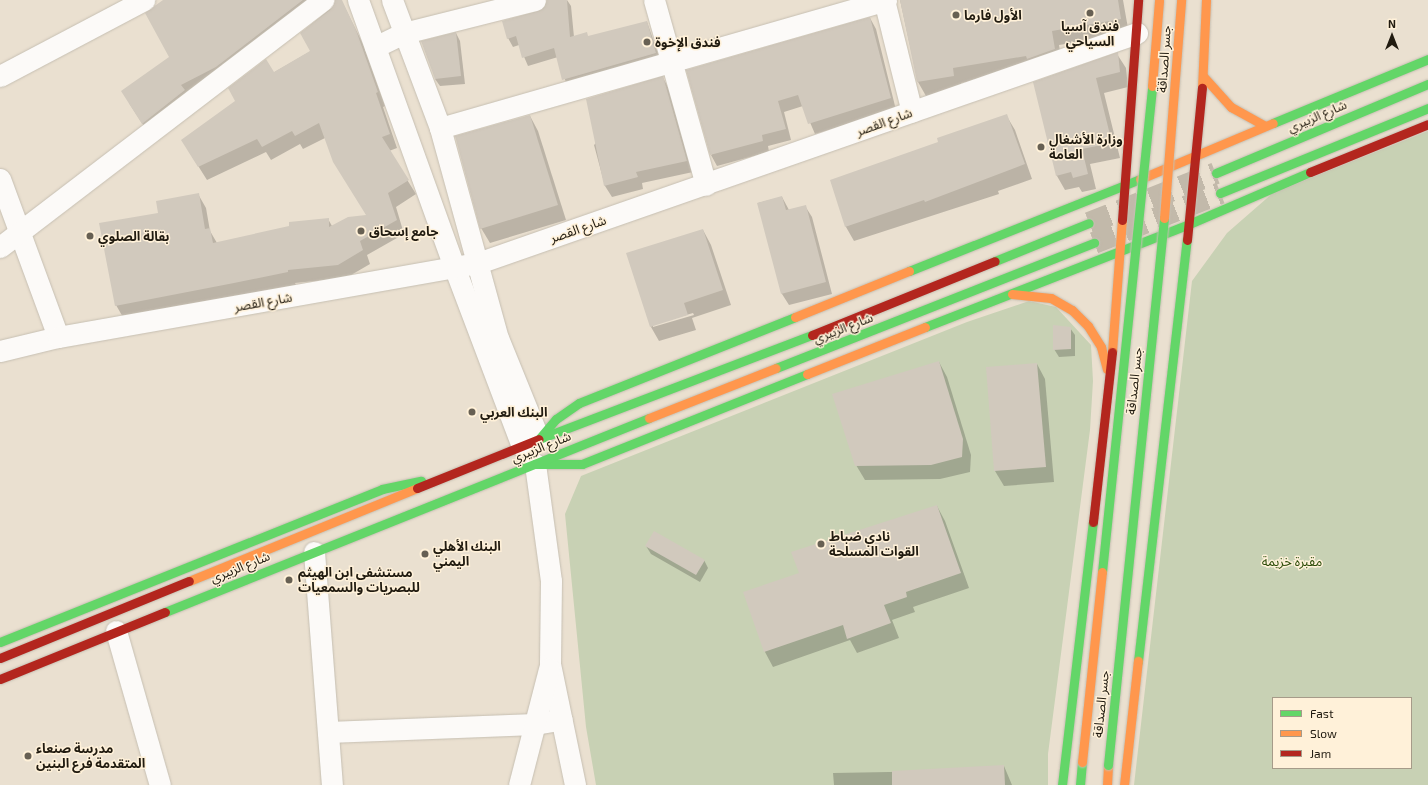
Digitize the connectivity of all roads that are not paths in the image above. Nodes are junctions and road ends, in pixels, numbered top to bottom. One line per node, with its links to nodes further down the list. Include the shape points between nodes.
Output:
1 (144, 0): 17 (street)
2 (323, 0): 35 (street)
3 (358, 0): 14 (street)
4 (392, 0): 12 (street)
5 (535, 0): 12 (street)
6 (654, 0): 16 (street)
7 (885, 0): 16 (street); 21 (street)
8 (1138, 0): 13 (main road)
9 (1159, 0): 62 (main road, جسر الصداقة, bridge, via 1147,155)
10 (1181, 0): 63 (main road, جسر الصداقة, bridge, via 1170,152)
11 (1206, 0): 18 (main road)
12 (404, 33): 14 (street); 24 (street)
13 (1137, 33): 21 (street, شارع القصر); 29 (main road)
14 (375, 47): 40 (street)
15 (1428, 59): 23 (main road)
16 (673, 63): 24 (street); 28 (street)
17 (0, 76)
18 (1203, 76): 23 (main road, via 1231,108); 25 (main road)
19 (1428, 84): 26 (main road, شارع الزبيري)
20 (1428, 108): 30 (main road)
21 (912, 112): 28 (street, شارع القصر)
22 (1428, 124): 34 (main road, via 1268,188)
23 (1264, 125): 25 (main road)
24 (440, 128): 39 (street)
25 (1195, 154): 29 (main road); 34 (main road); 34 (main road, via 1156,204)
26 (1216, 172)
27 (0, 179): 35 (street)
28 (706, 185): 39 (street, شارع القصر)
29 (1125, 185): 31 (main road); 38 (main road); 45 (main road, via 579,403 556,419)
30 (1220, 193)
31 (1150, 200)
32 (1148, 216): 38 (main road)
33 (1089, 223): 45 (main road, شارع الزبيري, via 826,330)
34 (1189, 224): 38 (main road); 64 (main road)
35 (18, 232): 37 (street); 42 (street)
36 (1094, 243): 46 (main road, شارع الزبيري)
37 (0, 247)
38 (1121, 250): 41 (main road); 44 (main road)
39 (478, 263): 40 (street, شارع القصر); 45 (street, via 498,338)
40 (455, 269): 42 (street, شارع القصر); 45 (street)
41 (1004, 295): 44 (main road, via 1028,294 1051,298 1072,310 1088,326 1101,346); 46 (main road, via 582,464)
42 (58, 337): 43 (street, شارع القصر)
43 (0, 351)
44 (1110, 378): 61 (main road)
45 (531, 442): 47 (main road, شارع الزبيري)
46 (535, 464): 48 (main road, شارع الزبيري); 52 (street, via 551,580)
47 (452, 475): 50 (main road, شارع الزبيري, via 382,489); 51 (main road, شارع الزبيري)
48 (314, 552): 49 (main road, شارع الزبيري); 56 (street)
49 (116, 631): 53 (main road, شارع الزبيري); 57 (street)
50 (0, 642)
51 (0, 658)
52 (550, 664): 54 (street); 55 (street)
53 (0, 679)
54 (562, 719): 55 (street); 60 (street)
55 (535, 724): 56 (street); 59 (street)
56 (328, 732): 58 (street)
57 (160, 785)
58 (332, 785)
59 (520, 785)
60 (575, 785)
61 (1062, 785)
62 (1080, 785)
63 (1107, 785)
64 (1124, 785)

